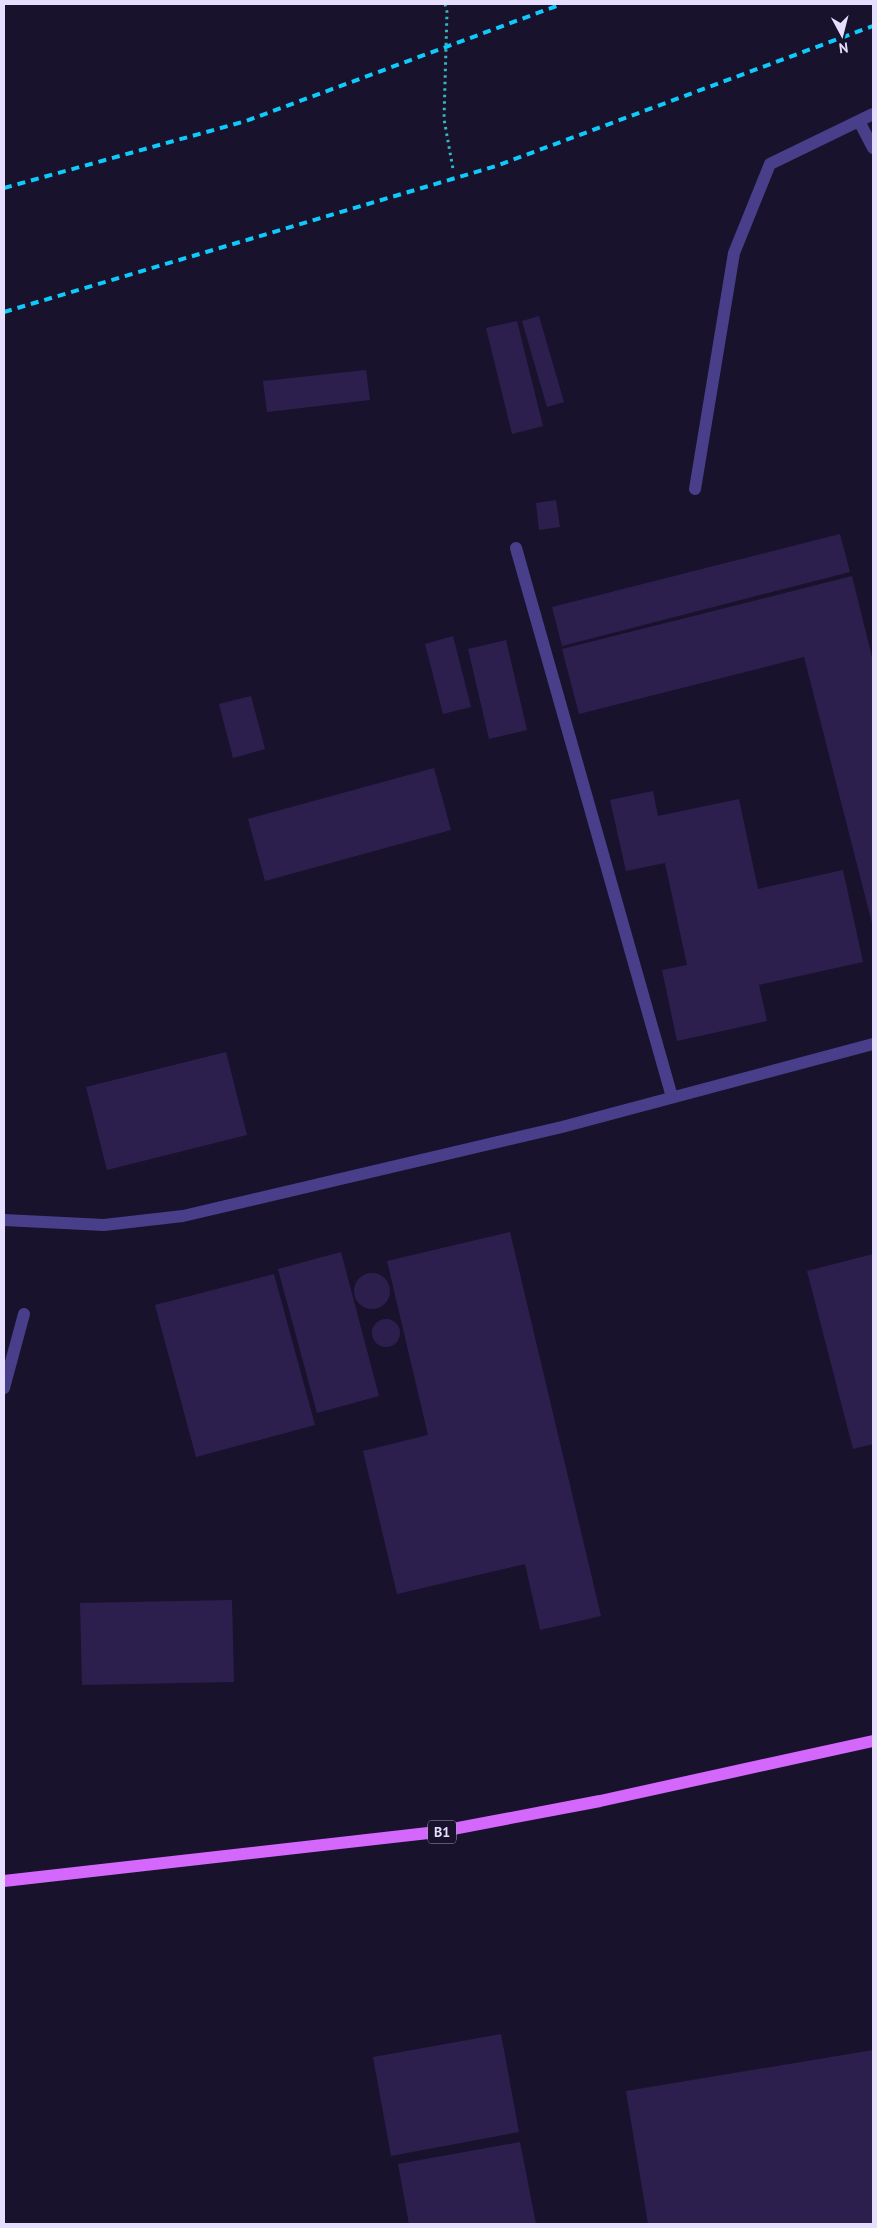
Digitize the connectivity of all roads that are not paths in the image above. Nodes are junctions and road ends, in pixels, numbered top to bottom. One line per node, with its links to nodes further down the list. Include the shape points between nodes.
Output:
1 (873, 114): 2 (lane)
2 (859, 121): 3 (lane); 4 (lane, via 770,164 734,253)
3 (873, 148)
4 (695, 489)
5 (516, 548): 7 (lane)
6 (873, 1044): 7 (lane)
7 (672, 1097): 8 (lane, via 544,1131 183,1216 104,1225)
8 (4, 1220)
9 (24, 1314): 10 (lane)
10 (4, 1388)
11 (873, 1741): 12 (main road, B1, via 600,1802 437,1832)
12 (4, 1881)

